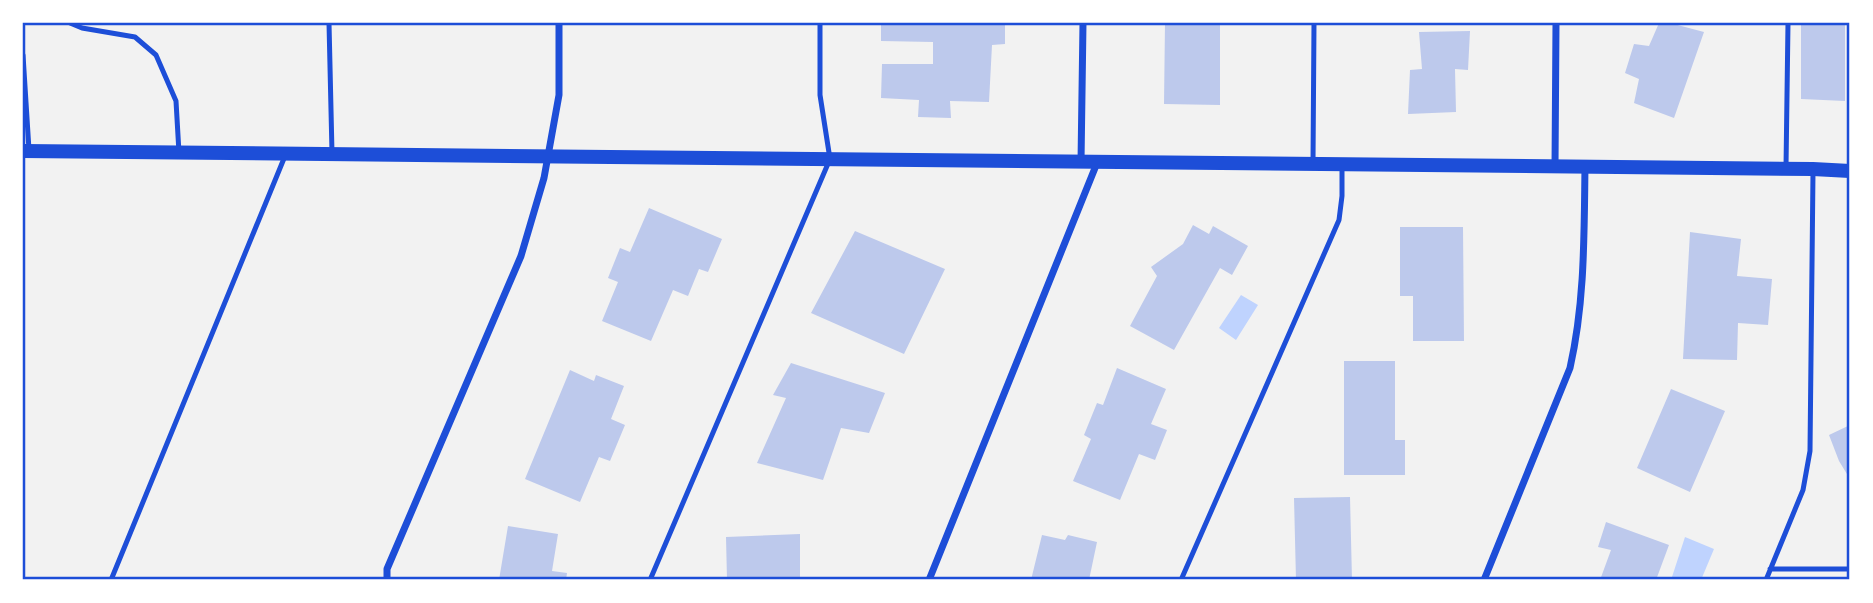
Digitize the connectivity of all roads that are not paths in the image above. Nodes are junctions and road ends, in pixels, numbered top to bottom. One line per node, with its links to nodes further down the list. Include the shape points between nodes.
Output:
1 (70, 23): 11 (lane, via 135,37 156,55 176,101)
2 (329, 23): 13 (lane)
3 (559, 23): 14 (street, via 559,95)
4 (820, 23): 15 (lane, via 820,95)
5 (1083, 23): 16 (street)
6 (1314, 23): 18 (lane)
7 (1556, 23): 20 (street)
8 (1788, 23): 22 (lane)
9 (23, 55): 10 (lane)
10 (25, 152): 11 (main road)
11 (179, 153): 12 (main road)
12 (286, 154): 13 (main road); 27 (lane)
13 (332, 154): 14 (main road)
14 (548, 156): 15 (main road); 28 (street, via 521,256 387,569)
15 (830, 159): 16 (main road); 29 (lane)
16 (1082, 162): 17 (main road)
17 (1097, 163): 18 (main road); 30 (street)
18 (1313, 165): 19 (main road)
19 (1342, 165): 20 (main road); 31 (lane, via 1339,220)
20 (1555, 167): 21 (main road)
21 (1585, 167): 22 (main road); 32 (street, via 1582,300 1570,368)
22 (1786, 168): 23 (main road)
23 (1813, 169): 24 (main road); 25 (lane, via 1810,451 1803,490)
24 (1850, 171)
25 (1770, 569): 26 (lane); 33 (lane)
26 (1850, 569)
27 (111, 580)
28 (387, 580)
29 (650, 580)
30 (929, 580)
31 (1181, 580)
32 (1484, 580)
33 (1766, 580)

